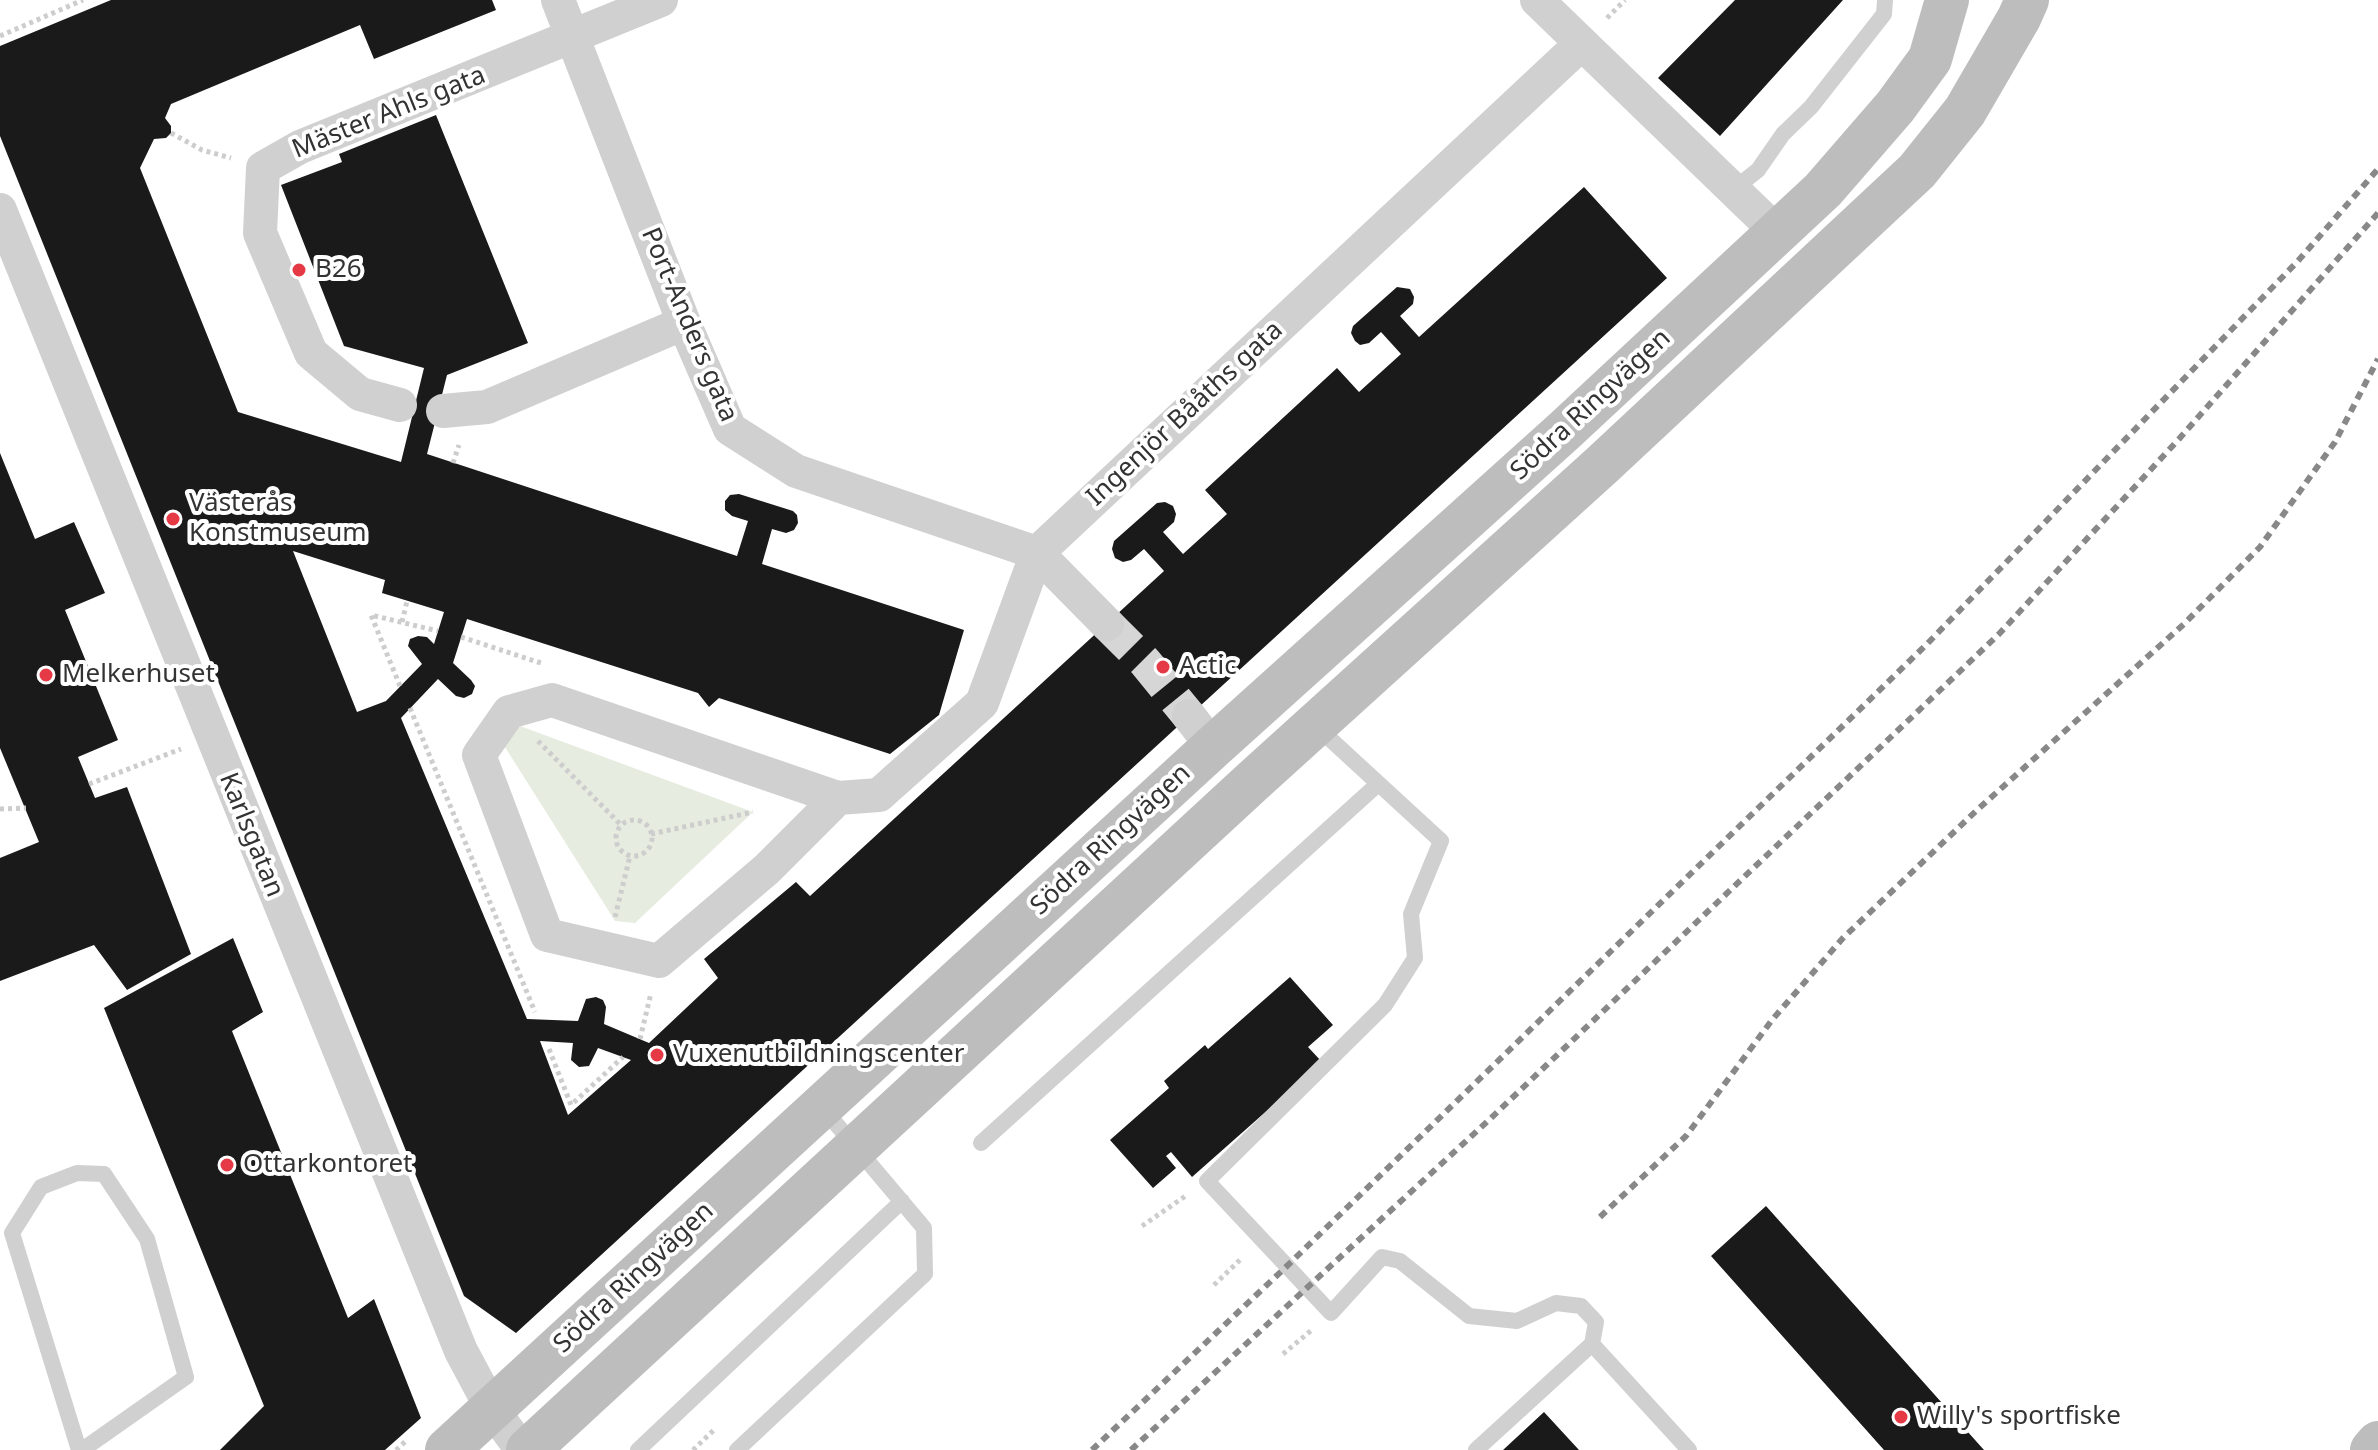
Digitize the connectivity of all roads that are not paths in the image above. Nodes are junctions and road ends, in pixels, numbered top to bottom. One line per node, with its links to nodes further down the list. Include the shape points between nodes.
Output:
1 (558, 0): 7 (street, Port-Anders gata)
2 (661, 0): 7 (street, Mäster Ahls gata)
3 (1537, 0): 8 (street)
4 (1885, 0): 9 (lane, via 1884,14 1821,95 1783,134 1758,170)
5 (1947, 0): 11 (main road, Södra Ringvägen, via 1930,59 1823,190)
6 (2027, 0): 12 (main road, Södra Ringvägen, via 1965,111 1917,171)
7 (572, 38): 13 (street, Port-Anders gata); 14 (street, Mäster Ahls gata, via 300,147 263,168 260,233 311,353 360,394)
8 (1581, 44): 9 (street); 16 (street, Ingenjör Bååths gata)
9 (1733, 190): 11 (street)
10 (0, 210): 28 (street, Karlsgatan, via 461,1351)
11 (1778, 233): 12 (main road); 19 (main road, Södra Ringvägen, via 1564,431)
12 (1815, 268): 18 (main road, Södra Ringvägen)
13 (684, 323): 15 (street, via 487,407); 16 (street, Port-Anders gata, via 730,429 796,471)
14 (400, 405)
15 (443, 411)
16 (1037, 553): 17 (street, Port-Anders gata); 22 (street, Ingenjör Bååths gata, via 982,703 879,795)
17 (1107, 624)
18 (1315, 725): 20 (main road, Södra Ringvägen); 21 (lane)
19 (1201, 732): 20 (main road); 23 (main road, Södra Ringvägen)
20 (1253, 781): 25 (main road, Södra Ringvägen)
21 (1378, 784): 24 (lane); 27 (lane, via 1441,841 1411,914 1415,958 1385,1005 1207,1181 1331,1313 1382,1257 1400,1261 1469,1316 1517,1321 1556,1303 1581,1306 1596,1322)
22 (838, 798): 22 (street, Ingenjör Bååths gata, via 552,700 509,712 479,755 547,935 659,961 767,869)
23 (821, 1106): 25 (lane); 28 (main road, Södra Ringvägen)
24 (981, 1143)
25 (857, 1145): 26 (lane); 32 (main road, Södra Ringvägen)
26 (902, 1201): 33 (lane); 34 (lane, via 924,1228 925,1274)
27 (1592, 1344): 35 (lane); 36 (lane)
28 (492, 1409): 31 (main road, Södra Ringvägen); 32 (street, Karlsgatan)
29 (2378, 1443): 37 (main road)
30 (81, 1450): 30 (lane, via 186,1377 147,1239 104,1174 77,1173 41,1187 12,1233)
31 (447, 1450)
32 (525, 1450)
33 (638, 1450)
34 (737, 1450)
35 (1476, 1450)
36 (1689, 1450)
37 (2372, 1450)

